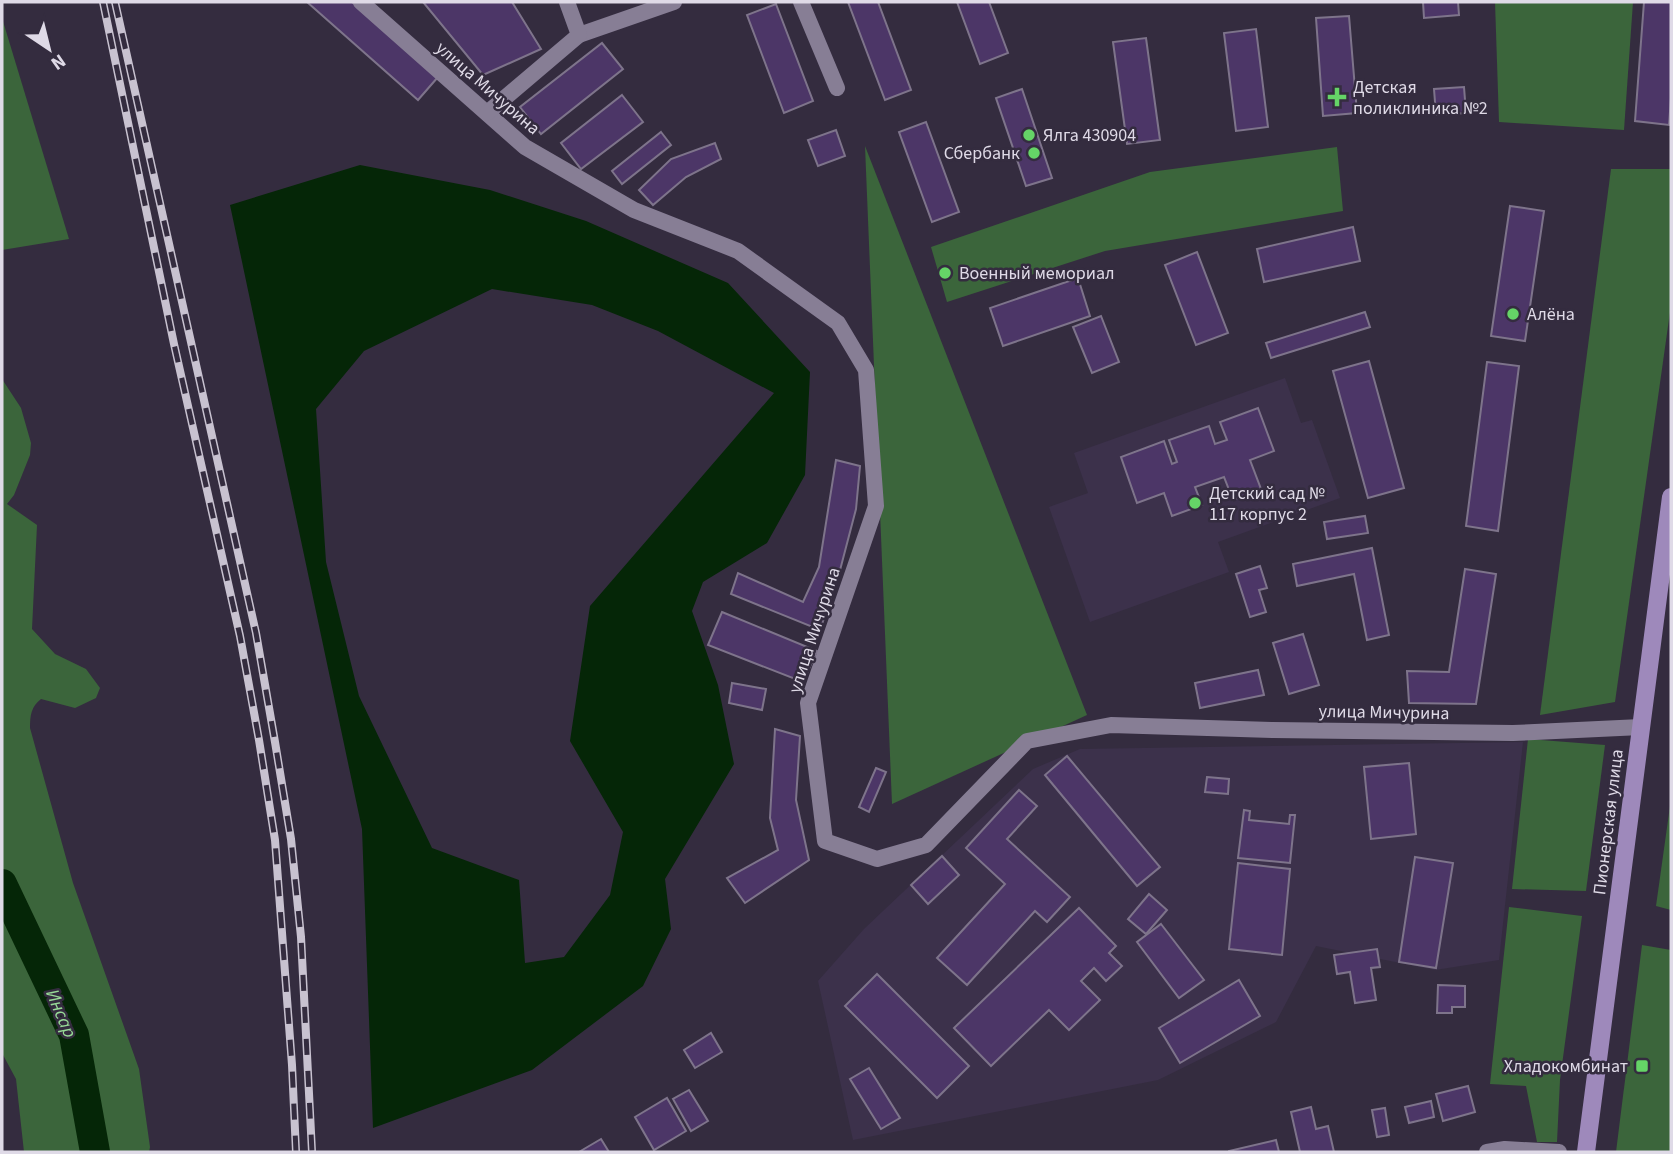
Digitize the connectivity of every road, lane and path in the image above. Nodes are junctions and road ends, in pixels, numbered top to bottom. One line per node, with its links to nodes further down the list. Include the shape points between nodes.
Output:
1 (361, 2): 7 (street, улица Мичурина)
2 (567, 2): 5 (street)
3 (674, 2): 5 (street)
4 (801, 2): 6 (street)
5 (579, 35): 7 (street)
6 (837, 88)
7 (487, 113): 9 (street, улица Мичурина, via 525,146 634,210 738,251 838,323 866,370 876,506 808,703 825,841 877,859 926,845 1027,741 1111,725 1500,733)
8 (1671, 509): 9 (main road, Пионерская улица)
9 (1641, 727): 12 (main road, Пионерская улица)
10 (1487, 1152): 11 (street)
11 (1559, 1152)
12 (1586, 1152)

